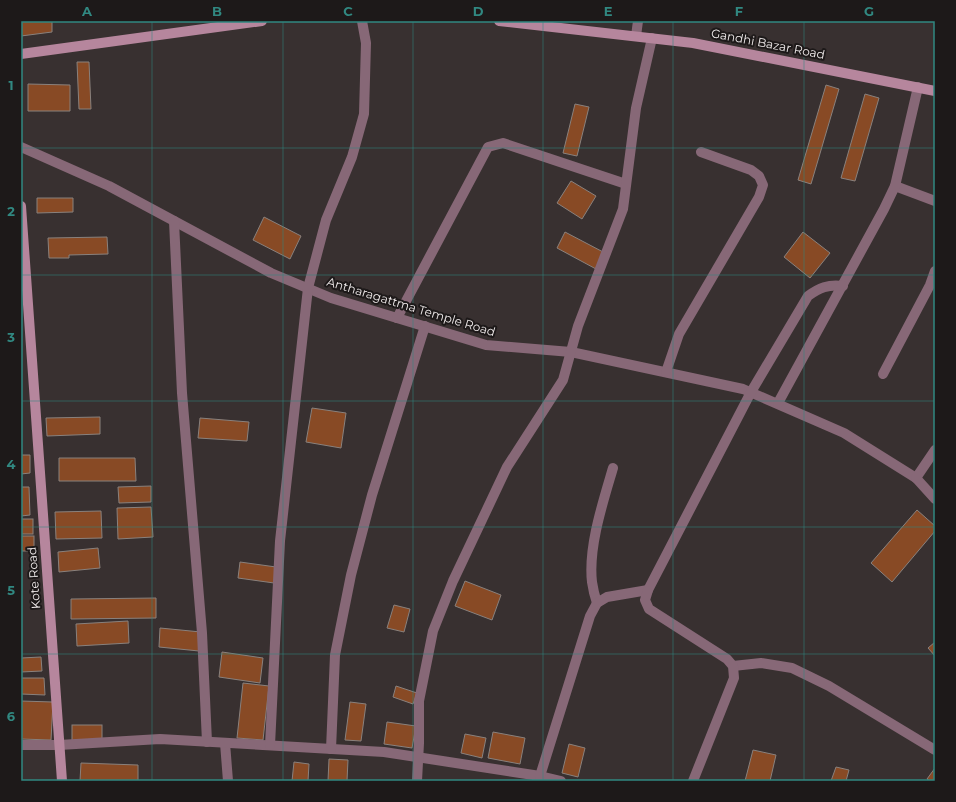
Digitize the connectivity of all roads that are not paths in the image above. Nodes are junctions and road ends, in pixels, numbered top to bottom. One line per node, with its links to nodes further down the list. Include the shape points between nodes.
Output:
1 (262, 21): 7 (main road)
2 (362, 21): 20 (street, via 366,43 364,114 352,157 326,220)
3 (499, 21): 5 (main road, Gandhi Bazar Road)
4 (638, 21): 5 (street)
5 (636, 36): 6 (main road, Gandhi Bazar Road)
6 (652, 38): 8 (main road, Gandhi Bazar Road, via 692,43); 12 (street, via 636,108)
7 (21, 54)
8 (918, 87): 9 (main road, Gandhi Bazar Road); 13 (street)
9 (935, 91)
10 (21, 147): 16 (street, Antharagattma Temple Road, via 109,186)
11 (701, 152): 24 (street, via 751,170 759,176 763,185 759,197 679,334)
12 (626, 184): 21 (street, via 503,143 488,147); 23 (street, via 623,209 578,326)
13 (895, 186): 14 (street); 19 (street)
14 (935, 201)
15 (21, 206): 17 (main road, Kote Road)
16 (174, 221): 20 (street, Antharagattma Temple Road, via 271,273); 35 (street, via 182,393 202,633)
17 (22, 240): 38 (main road, Kote Road)
18 (935, 271): 25 (street)
19 (843, 286): 26 (street, via 825,287 808,296); 27 (street)
20 (308, 288): 21 (street, Antharagattma Temple Road, via 331,298); 39 (street, via 280,540)
21 (397, 318): 22 (street, Antharagattma Temple Road)
22 (425, 326): 23 (street, Antharagattma Temple Road, via 486,345); 40 (street, via 372,495 351,575 335,655)
23 (571, 352): 24 (street, Antharagattma Temple Road); 42 (street, via 563,380 507,467 453,581 433,631 419,701)
24 (666, 372): 26 (street, Antharagattma Temple Road)
25 (883, 374)
26 (751, 392): 27 (street, Antharagattma Temple Road); 32 (street)
27 (778, 403): 30 (street, Antharagattma Temple Road, via 844,433)
28 (935, 450): 30 (street)
29 (613, 468): 33 (street, via 598,521 592,557 592,582)
30 (916, 478): 31 (street, Antharagattma Temple Road)
31 (935, 498)
32 (648, 590): 33 (street, via 607,597); 34 (street, via 645,600 649,609 727,659)
33 (597, 603): 43 (street, via 590,616)
34 (733, 666): 41 (street, via 761,663 792,668 829,686); 48 (street, via 734,678)
35 (207, 742): 36 (street); 38 (street, via 160,739)
36 (225, 743): 39 (street); 45 (street)
37 (21, 745): 38 (street)
38 (59, 745): 44 (main road, Kote Road)
39 (270, 745): 40 (street)
40 (331, 749): 42 (street)
41 (935, 750)
42 (418, 757): 43 (street); 46 (street)
43 (540, 776): 47 (street)
44 (62, 781)
45 (228, 781)
46 (418, 781)
47 (561, 781)
48 (693, 781)

